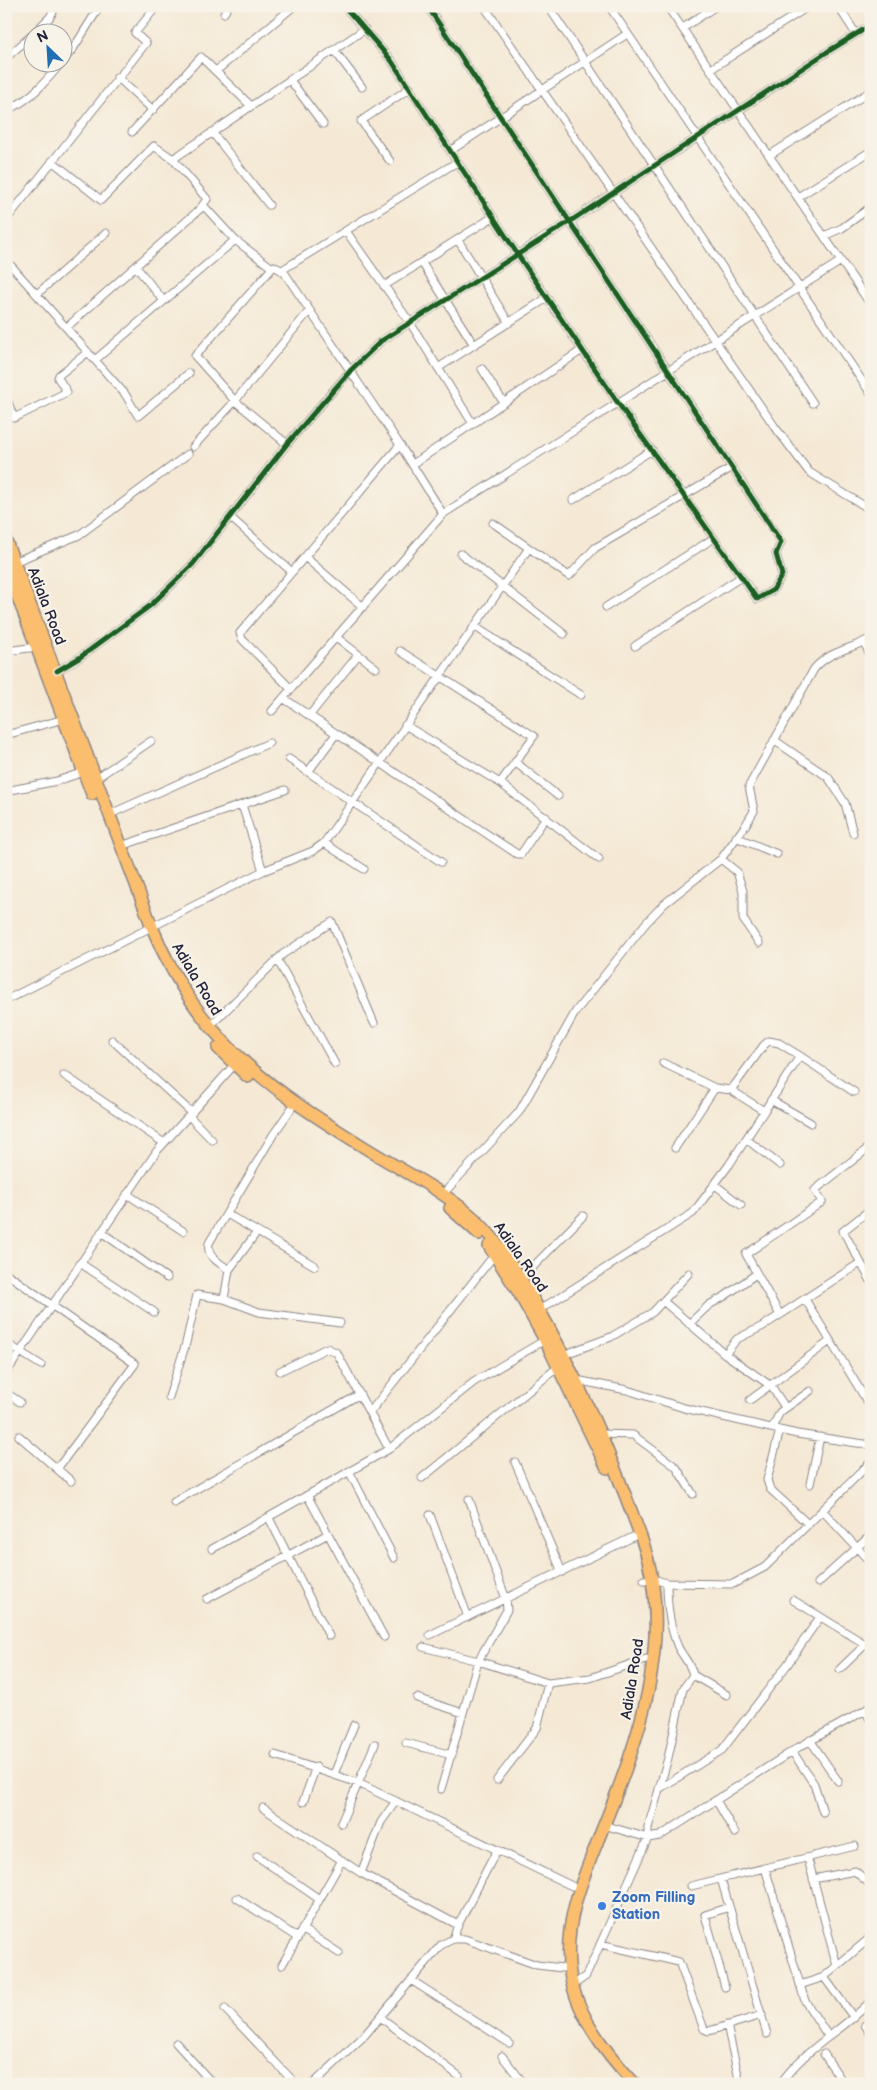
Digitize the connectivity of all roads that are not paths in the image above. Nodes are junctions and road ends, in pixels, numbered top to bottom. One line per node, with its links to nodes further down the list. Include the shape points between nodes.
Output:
1 (56, 6): 14 (street)
2 (100, 6): 21 (street)
3 (157, 6): 28 (street, via 135,34 146,43)
4 (294, 6): 27 (street)
5 (344, 6): 17 (street)
6 (484, 6): 32 (street)
7 (548, 6): 24 (street)
8 (609, 6): 18 (street)
9 (668, 6): 16 (street)
10 (716, 6): 16 (street)
11 (809, 6): 25 (street)
12 (838, 6): 19 (street)
13 (428, 7): 38 (street)
14 (45, 22)
15 (871, 25): 19 (street)
16 (683, 28): 25 (street)
17 (364, 29): 22 (street); 31 (street)
18 (627, 34): 24 (street); 42 (street)
19 (856, 34): 36 (street)
20 (22, 44): 23 (street)
21 (72, 50)
22 (334, 50): 29 (street); 30 (street)
23 (6, 58)
24 (585, 63): 32 (street); 50 (street)
25 (711, 69): 36 (street)
26 (52, 72): 34 (street, via 13,108)
27 (216, 72): 35 (street); 37 (street, via 201,57)
28 (117, 77): 37 (street); 47 (street)
29 (290, 80): 35 (street); 39 (street)
30 (362, 87)
31 (410, 88): 43 (street); 48 (street, via 360,121)
32 (542, 91): 38 (street); 51 (street)
33 (871, 91): 45 (street)
34 (6, 97)
35 (251, 106): 41 (street)
36 (739, 109): 42 (street); 45 (street)
37 (153, 110): 40 (street)
38 (501, 119): 43 (street); 58 (street)
39 (323, 124)
40 (132, 132)
41 (212, 132): 46 (street); 54 (street)
42 (696, 138): 50 (street); 73 (street)
43 (450, 151): 49 (street)
44 (871, 151): 52 (street)
45 (770, 155): 52 (street)
46 (173, 159): 47 (street, via 154,146 101,200); 53 (street, via 207,199)
47 (52, 161): 57 (street)
48 (390, 161)
49 (457, 162): 56 (street); 59 (street)
50 (653, 165): 51 (street); 80 (street)
51 (611, 193): 58 (street); 84 (street)
52 (798, 197): 61 (street)
53 (203, 205): 62 (street); 69 (street)
54 (269, 205)
55 (871, 207): 61 (street, via 842,228)
56 (493, 217): 63 (street); 64 (street)
57 (6, 220)
58 (569, 222): 64 (street); 92 (street)
59 (346, 231): 70 (street); 72 (street)
60 (106, 233): 74 (street)
61 (824, 236): 66 (street)
62 (235, 240): 68 (street); 76 (street)
63 (458, 240): 67 (street); 71 (street)
64 (518, 255): 71 (street); 75 (street)
65 (6, 260): 74 (street)
66 (841, 262): 73 (street); 78 (street)
67 (422, 263): 72 (street); 77 (street)
68 (271, 267): 70 (street); 96 (street, via 195,356)
69 (137, 268): 76 (street); 83 (street)
70 (282, 270): 79 (street)
71 (481, 278): 77 (street); 82 (street)
72 (384, 286): 81 (street)
73 (799, 288): 80 (street); 94 (street)
74 (37, 294): 83 (street)
75 (547, 298): 82 (street); 86 (street)
76 (164, 300): 88 (street)
77 (446, 300): 81 (street); 85 (street)
78 (871, 305)
79 (309, 311): 91 (street); 96 (street)
80 (756, 316): 84 (street); 99 (street)
81 (408, 322): 89 (street); 91 (street, via 381,341)
82 (509, 323): 85 (street)
83 (67, 327): 87 (street)
84 (715, 342): 92 (street); 110 (street, via 809,472)
85 (474, 346): 89 (street)
86 (582, 350): 97 (street); 98 (street)
87 (88, 352): 88 (street); 95 (street, via 58,378 67,392 14,418)
88 (95, 360): 93 (street, via 125,394 138,416)
89 (438, 368): 100 (street)
90 (482, 369): 97 (street)
91 (351, 370): 101 (street); 102 (street)
92 (667, 372): 98 (street); 107 (street)
93 (189, 373)
94 (871, 394)
95 (6, 398)
96 (235, 401): 101 (street); 103 (street)
97 (504, 403): 100 (street)
98 (618, 403): 104 (street); 111 (street)
99 (813, 403)
100 (472, 424): 106 (street)
101 (287, 444): 112 (street)
102 (400, 445): 106 (street); 118 (street)
103 (193, 446)
104 (652, 450): 108 (street); 109 (street)
105 (188, 454): 119 (street, via 79,535)
106 (413, 464): 111 (street)
107 (731, 468): 108 (street); 121 (street, via 781,542 776,554 782,575 773,590 757,600)
108 (685, 496): 114 (street); 116 (street, via 595,548 570,576)
109 (574, 500)
110 (871, 510)
111 (444, 514): 123 (street)
112 (230, 517): 120 (street); 136 (street, via 193,564 151,605 86,654)
113 (493, 523): 116 (street)
114 (714, 538): 121 (street); 124 (street)
115 (6, 542): 119 (main road, Adiala Road)
116 (529, 548): 122 (street)
117 (461, 554): 122 (street)
118 (305, 557): 120 (street); 123 (street)
119 (10, 564): 130 (main road, Adiala Road); 136 (main road, Adiala Road)
120 (292, 572): 138 (street, via 240,633)
121 (741, 576): 129 (street)
122 (502, 586): 125 (street); 126 (street)
123 (362, 607): 127 (street)
124 (606, 607)
125 (474, 626): 137 (street); 139 (street)
126 (564, 634)
127 (336, 637): 133 (street); 138 (street)
128 (868, 640): 134 (street); 147 (street, via 823,659 814,669)
129 (635, 646)
130 (37, 647): 131 (street); 143 (main road, Adiala Road)
131 (6, 651)
132 (400, 651): 137 (street)
133 (358, 654): 135 (street); 142 (street)
134 (871, 657)
135 (376, 668)
136 (57, 671): 155 (main road, Adiala Road)
137 (438, 677): 144 (street); 151 (street, via 534,736)
138 (291, 689): 140 (street)
139 (581, 695)
140 (283, 698): 141 (street); 142 (street)
141 (272, 710)
142 (309, 716): 146 (street)
143 (64, 719): 145 (street); 153 (main road, Adiala Road)
144 (405, 725): 152 (street); 156 (street)
145 (6, 734)
146 (336, 734): 152 (street); 154 (street)
147 (774, 740): 164 (street, via 828,777 845,803); 165 (street, via 749,786 754,811)
148 (151, 741): 155 (street)
149 (269, 743): 162 (street)
150 (289, 758): 154 (street)
151 (515, 762): 156 (street); 159 (street)
152 (379, 763): 160 (street); 163 (street, via 517,854 521,854)
153 (84, 772): 158 (street); 174 (main road, Adiala Road)
154 (308, 772): 160 (street)
155 (95, 779): 162 (main road, Adiala Road)
156 (500, 783): 163 (street)
157 (285, 790): 161 (street)
158 (6, 791)
159 (558, 796)
160 (352, 802): 166 (street); 171 (street)
161 (242, 805): 167 (street); 173 (street)
162 (108, 815): 167 (main road, Adiala Road)
163 (546, 817): 169 (street)
164 (853, 833)
165 (736, 837): 168 (street); 170 (street)
166 (324, 842): 172 (street); 173 (street, via 313,851)
167 (120, 846): 174 (main road, Adiala Road)
168 (777, 854)
169 (599, 859)
170 (721, 859): 175 (street, via 738,872 743,891 743,919); 202 (street, via 664,904 646,923 576,1011 518,1112)
171 (440, 862)
172 (364, 869)
173 (263, 871): 174 (street)
174 (149, 929): 177 (street); 179 (main road, Adiala Road); 182 (main road, Adiala Road, via 159,964 188,1012 206,1036)
175 (759, 943)
176 (277, 959): 178 (street, via 332,922); 179 (street); 184 (street)
177 (6, 1000)
178 (374, 1023)
179 (208, 1027): 182 (main road, Adiala Road)
180 (112, 1040): 192 (street)
181 (800, 1056): 187 (street, via 779,1043 769,1041); 188 (street); 189 (street)
182 (237, 1063): 190 (main road, Adiala Road); 192 (street); 202 (main road, Adiala Road, via 295,1104)
183 (663, 1063): 186 (street)
184 (335, 1064)
185 (64, 1076): 196 (street)
186 (715, 1088): 187 (street); 198 (street)
187 (731, 1090): 191 (street)
188 (854, 1092)
189 (771, 1100): 191 (street); 193 (street)
190 (291, 1110): 205 (street); 210 (main road, Adiala Road, via 436,1198 477,1231)
191 (764, 1111): 194 (street)
192 (191, 1114): 195 (street); 196 (street)
193 (812, 1123)
194 (746, 1139): 199 (street); 200 (street)
195 (212, 1140)
196 (164, 1143): 201 (street)
197 (871, 1146): 217 (street, via 815,1190 822,1202 746,1254)
198 (675, 1148)
199 (780, 1165)
200 (714, 1184): 203 (street); 226 (street, via 693,1213)
201 (127, 1194): 207 (street); 208 (street)
202 (442, 1195): 219 (main road, Adiala Road, via 486,1230)
203 (741, 1205)
204 (871, 1209): 212 (street, via 843,1231)
205 (227, 1214): 209 (street); 214 (street, via 208,1250)
206 (583, 1216): 219 (street)
207 (183, 1231)
208 (101, 1232): 211 (street); 218 (street)
209 (257, 1232): 213 (street); 214 (street)
210 (495, 1254): 219 (main road, Adiala Road); 250 (street)
211 (80, 1263): 224 (street); 225 (street)
212 (860, 1263): 220 (street); 222 (street)
213 (315, 1266)
214 (229, 1270): 221 (street)
215 (6, 1273): 224 (street)
216 (689, 1273): 223 (street)
217 (756, 1274): 227 (street); 229 (street, via 709,1305)
218 (167, 1278)
219 (518, 1282): 226 (main road, Adiala Road)
220 (871, 1282)
221 (224, 1299): 228 (street, via 259,1312); 245 (street, via 198,1295 195,1299 186,1343)
222 (805, 1299): 227 (street); 231 (street)
223 (663, 1301): 229 (street); 235 (street, via 653,1312 611,1337)
224 (52, 1305): 233 (street); 260 (street, via 135,1364)
225 (154, 1312)
226 (535, 1312): 230 (main road, Adiala Road); 235 (main road, Adiala Road)
227 (780, 1315): 234 (street, via 737,1339)
228 (340, 1323)
229 (690, 1324): 234 (street)
230 (545, 1340): 237 (main road, Adiala Road); 257 (street, via 474,1382)
231 (830, 1341): 241 (street); 249 (street)
232 (6, 1343): 233 (street)
233 (20, 1352): 236 (street); 239 (street)
234 (725, 1354): 241 (street)
235 (563, 1355): 240 (main road, Adiala Road)
236 (41, 1364)
237 (558, 1367): 262 (street); 275 (main road, Adiala Road, via 606,1466)
238 (280, 1371): 244 (street, via 328,1348 333,1349)
239 (6, 1374)
240 (575, 1380): 251 (street, via 627,1390 684,1408); 253 (main road, Adiala Road)
241 (771, 1386): 246 (street); 248 (street)
242 (810, 1391): 248 (street)
243 (6, 1393): 247 (street)
244 (360, 1394): 250 (street); 268 (street)
245 (169, 1397)
246 (750, 1400)
247 (20, 1402)
248 (784, 1407): 251 (street)
249 (871, 1408)
250 (370, 1412): 257 (street)
251 (772, 1428): 252 (street)
252 (780, 1430): 255 (street); 272 (street, via 768,1480 770,1489)
253 (600, 1434): 265 (street, via 633,1434 676,1467); 282 (main road, Adiala Road, via 646,1552)
254 (19, 1436): 260 (street)
255 (820, 1437): 256 (street); 264 (street)
256 (871, 1445)
257 (389, 1449): 261 (street)
258 (515, 1462): 281 (street)
259 (871, 1462): 269 (street)
260 (57, 1469): 263 (street)
261 (349, 1471): 266 (street); 279 (street)
262 (422, 1478)
263 (71, 1481)
264 (810, 1484)
265 (693, 1494)
266 (307, 1495): 271 (street); 273 (street)
267 (469, 1499): 286 (street)
268 (174, 1502)
269 (822, 1510): 272 (street); 276 (street)
270 (430, 1515): 288 (street)
271 (269, 1518): 277 (street); 278 (street)
272 (808, 1524): 283 (street, via 765,1567 733,1584)
273 (328, 1534): 278 (street); 292 (street)
274 (871, 1535): 276 (street)
275 (633, 1537): 281 (street); 282 (main road, Adiala Road)
276 (856, 1547): 280 (street); 284 (street)
277 (212, 1549)
278 (288, 1557): 285 (street); 291 (street)
279 (394, 1558)
280 (871, 1563)
281 (562, 1572): 286 (street)
282 (648, 1580): 283 (street); 296 (main road, Adiala Road); 326 (main road, Adiala Road, via 655,1648 650,1685 638,1735)
283 (667, 1583): 299 (street, via 667,1602 678,1646)
284 (818, 1583)
285 (207, 1599)
286 (506, 1599): 288 (street); 297 (street, via 507,1610)
287 (793, 1600): 289 (street)
288 (468, 1617): 290 (street)
289 (820, 1617): 294 (street); 319 (street, via 722,1750)
290 (430, 1635)
291 (329, 1636)
292 (384, 1637)
293 (871, 1639): 294 (street)
294 (864, 1644): 298 (street)
295 (423, 1647): 297 (street)
296 (646, 1659): 300 (street, via 590,1678); 339 (main road, Adiala Road, via 631,1733)
297 (478, 1660): 300 (street); 304 (street)
298 (840, 1669)
299 (693, 1675): 301 (street); 319 (street, via 683,1689)
300 (548, 1683): 315 (street, via 537,1728)
301 (727, 1694)
302 (417, 1698): 304 (street)
303 (868, 1708): 305 (street); 307 (street)
304 (464, 1713): 312 (street)
305 (871, 1721)
306 (354, 1725): 314 (street)
307 (810, 1740): 310 (street); 316 (street)
308 (406, 1743): 312 (street)
309 (375, 1744): 317 (street)
310 (792, 1751): 320 (street); 324 (street, via 814,1784)
311 (274, 1755): 313 (street)
312 (452, 1755): 318 (street)
313 (316, 1767): 314 (street); 322 (street)
314 (334, 1774): 317 (street)
315 (497, 1780)
316 (838, 1781)
317 (358, 1783): 321 (street); 325 (street)
318 (441, 1789)
319 (659, 1790): 328 (street)
320 (716, 1800): 327 (street); 328 (street, via 660,1836)
321 (396, 1801): 330 (street); 335 (street, via 381,1822)
322 (303, 1802)
323 (263, 1808): 332 (street)
324 (823, 1812)
325 (341, 1823)
326 (604, 1825): 328 (street); 356 (main road, Adiala Road, via 578,1890 570,1920 569,1967)
327 (735, 1833)
328 (648, 1838): 349 (street)
329 (854, 1846): 334 (street)
330 (497, 1850): 339 (street); 344 (street)
331 (257, 1856): 342 (street)
332 (342, 1860): 335 (street); 342 (street)
333 (809, 1863): 337 (street)
334 (765, 1868): 336 (street); 357 (street)
335 (361, 1873): 344 (street)
336 (720, 1879): 340 (street); 343 (street)
337 (813, 1879): 338 (street, via 855,1871); 352 (street)
338 (871, 1884)
339 (572, 1886): 353 (main road, Adiala Road, via 563,1918)
340 (690, 1886)
341 (238, 1898): 347 (street)
342 (320, 1899): 345 (street)
343 (729, 1907): 358 (street, via 705,1916); 361 (street)
344 (458, 1925): 348 (street)
345 (302, 1929): 347 (street); 350 (street)
346 (871, 1937): 352 (street)
347 (298, 1938): 351 (street)
348 (453, 1939): 353 (street, via 465,1939 537,1965); 355 (street, via 441,1945)
349 (600, 1944): 356 (street, via 586,1976); 364 (street, via 678,1962 704,2029 709,2031)
350 (339, 1952)
351 (282, 1964)
352 (837, 1966): 354 (street)
353 (562, 1968): 378 (main road, Adiala Road, via 582,2026)
354 (824, 1977): 357 (street); 363 (street)
355 (411, 1980): 362 (street); 370 (street)
356 (573, 1985): 379 (main road, Adiala Road, via 588,2022)
357 (800, 1985): 368 (street, via 804,2002)
358 (725, 1987)
359 (871, 2001): 363 (street)
360 (225, 2009): 375 (street)
361 (762, 2015): 364 (street); 366 (street)
362 (380, 2017): 373 (street); 376 (street)
363 (854, 2018): 368 (street)
364 (727, 2025): 380 (street)
365 (864, 2025): 367 (street)
366 (768, 2034)
367 (871, 2034)
368 (828, 2036): 381 (street, via 793,2066)
369 (176, 2043): 374 (street)
370 (509, 2043)
371 (824, 2054): 382 (street)
372 (502, 2056): 377 (street)
373 (459, 2076)
374 (213, 2084)
375 (296, 2084)
376 (313, 2084)
377 (524, 2084)
378 (625, 2084)
379 (635, 2084)
380 (740, 2084)
381 (780, 2084)
382 (844, 2084)

